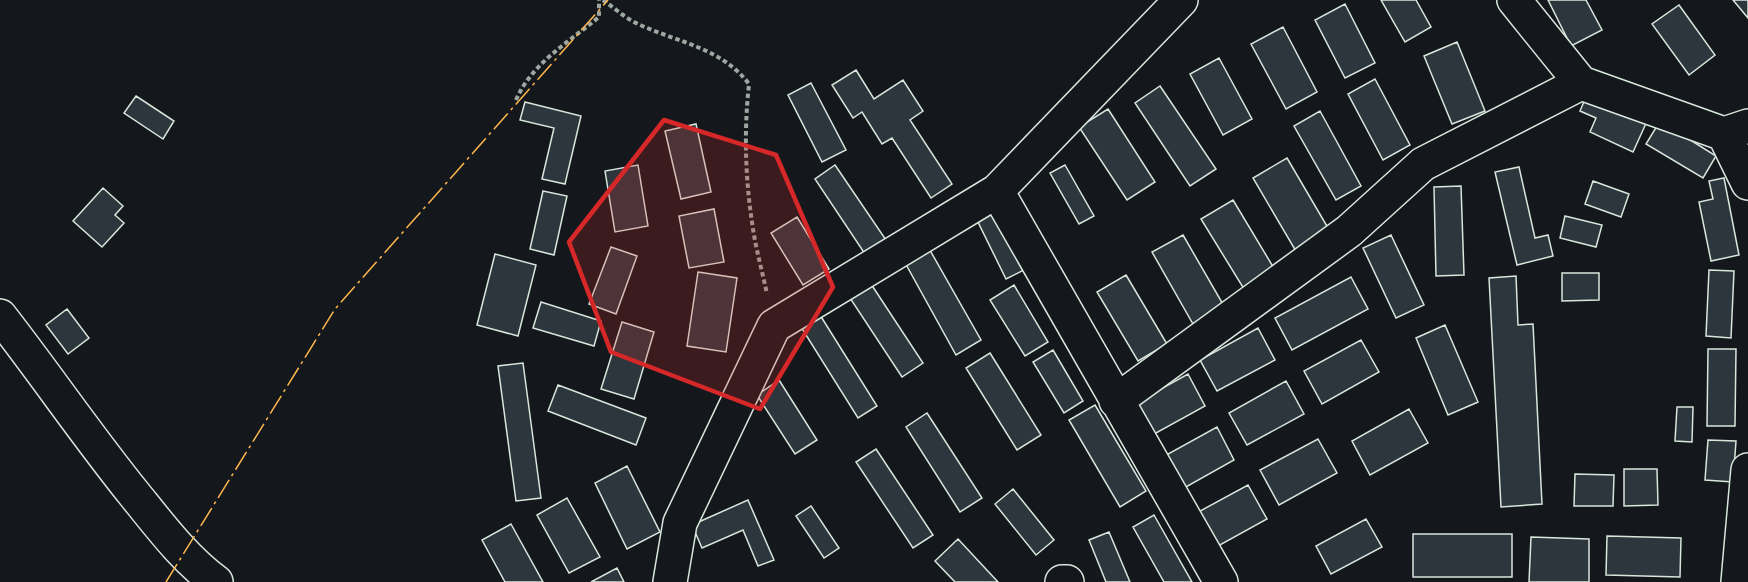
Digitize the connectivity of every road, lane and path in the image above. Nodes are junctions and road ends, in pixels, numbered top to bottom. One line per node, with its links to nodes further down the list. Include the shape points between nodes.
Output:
1 (601, 0): 5 (path, via 599,17 535,68); 10 (path, via 633,21 725,60 749,84 746,170 752,223)
2 (1181, 0): 8 (street)
3 (1514, 0): 4 (street)
4 (1581, 83): 6 (street); 11 (street, via 1423,164 1349,231)
5 (516, 100)
6 (1736, 130): 7 (street)
7 (1748, 183)
8 (997, 191): 10 (street); 11 (street)
9 (0, 316): 13 (street, via 157,523)
10 (774, 326): 14 (street, via 680,523)
11 (1116, 401): 17 (street)
12 (1748, 470): 18 (street)
13 (216, 582)
14 (670, 582)
15 (1062, 582): 16 (street)
16 (1066, 582)
17 (1221, 582)
18 (1738, 582)

